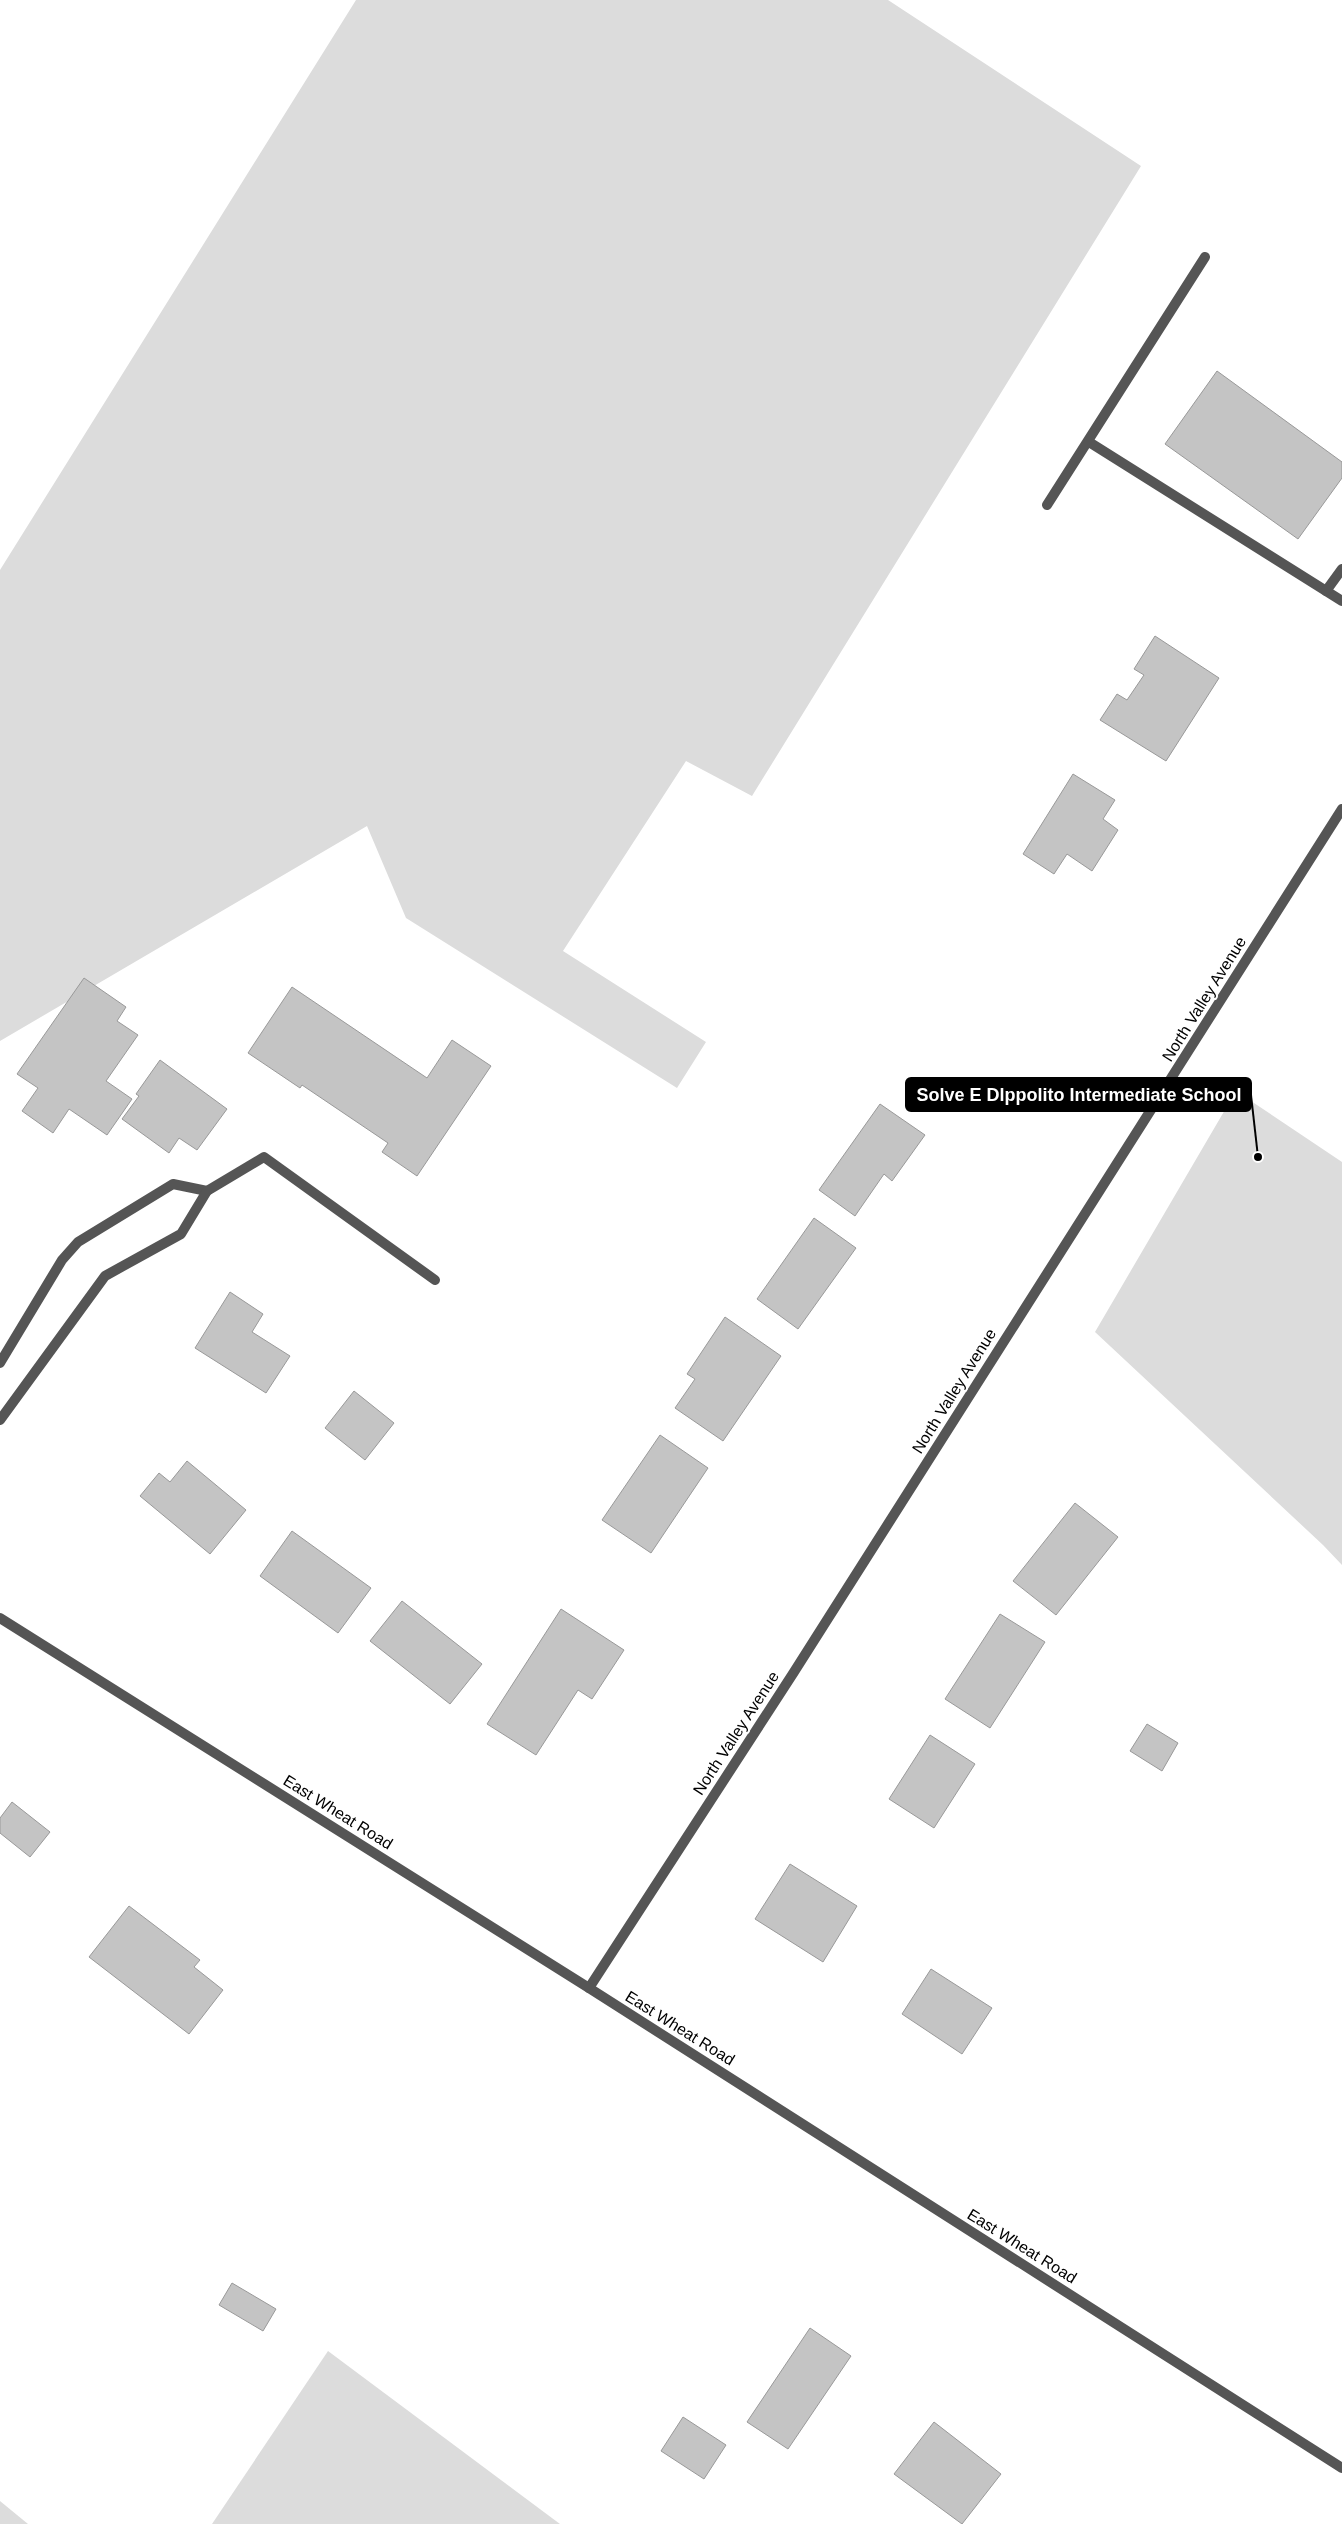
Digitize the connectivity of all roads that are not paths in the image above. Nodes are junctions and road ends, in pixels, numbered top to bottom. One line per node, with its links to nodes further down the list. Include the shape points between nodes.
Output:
1 (1205, 257): 2 (street)
2 (1088, 442): 3 (street); 5 (street)
3 (1047, 505)
4 (1342, 569): 5 (street)
5 (1326, 591): 6 (street)
6 (1342, 601)
7 (1342, 809): 13 (street, North Valley Avenue, via 799,1664)
8 (207, 1191): 9 (street, via 264,1157); 10 (street, via 173,1184 78,1242 62,1260); 11 (street, via 182,1234 104,1276)
9 (435, 1280)
10 (0, 1363)
11 (0, 1420)
12 (0, 1618): 13 (street, East Wheat Road)
13 (589, 1988): 14 (street, East Wheat Road)
14 (1342, 2468)

